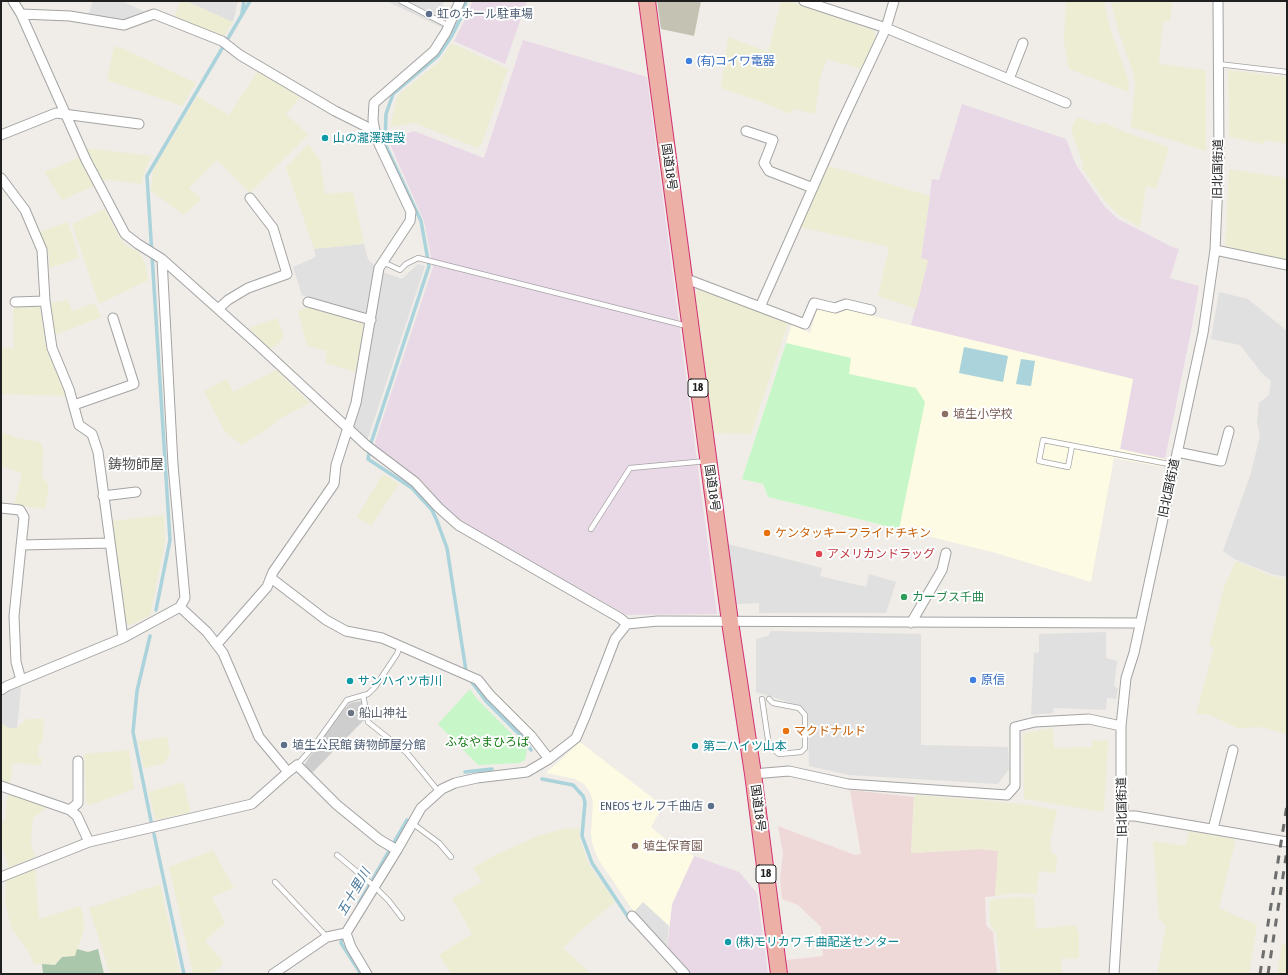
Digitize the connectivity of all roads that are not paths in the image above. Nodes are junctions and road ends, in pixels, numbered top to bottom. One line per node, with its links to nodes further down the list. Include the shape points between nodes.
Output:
1 (13, 1): 8 (street)
2 (401, 1): 9 (lane)
3 (460, 1): 9 (street)
4 (647, 1): 28 (highway, 国道18号 / 18)
5 (804, 1): 10 (street)
6 (894, 1): 10 (street)
7 (1218, 1): 12 (street, 旧北国街道)
8 (21, 14): 16 (street); 18 (street, via 70,16 124,25 154,14 225,43 240,55)
9 (449, 26): 18 (street, via 434,51 374,103 372,120)
10 (886, 28): 14 (street); 22 (street)
11 (1023, 43): 14 (street)
12 (1218, 64): 13 (lane); 24 (street, 旧北国街道, via 1219,158)
13 (1287, 72)
14 (1009, 79): 15 (street)
15 (1066, 103)
16 (64, 113): 17 (street); 20 (street, via 56,113); 25 (street, via 125,234)
17 (139, 124)
18 (375, 131): 26 (street, via 411,212 410,221)
19 (746, 131): 22 (street, via 773,140 764,163 770,171)
20 (1, 135)
21 (1, 178): 29 (street, via 25,210 42,250)
22 (813, 188): 32 (street)
23 (250, 198): 33 (street, via 273,228 287,274 248,288)
24 (1215, 250): 27 (street); 42 (street, 旧北国街道, via 1203,333)
25 (160, 257): 33 (street); 53 (street, via 173,465 185,598)
26 (383, 262): 36 (street); 37 (lane, via 400,270 418,258)
27 (1287, 265)
28 (684, 278): 32 (street); 37 (highway, 国道18号 / 18)
29 (45, 301): 30 (street); 38 (street, via 52,348)
30 (15, 302)
31 (308, 302): 36 (street)
32 (760, 307): 34 (street, via 805,324 814,303 835,308 846,304)
33 (218, 309): 39 (street)
34 (871, 310)
35 (113, 318): 38 (street, via 134,384)
36 (371, 320): 39 (street, via 356,403)
37 (690, 326): 43 (highway, 国道18号 / 18)
38 (74, 405): 46 (street, via 79,424 92,434 98,452)
39 (347, 428): 52 (street, via 336,465 334,484); 57 (street, via 374,452 415,482 458,525)
40 (1229, 431): 42 (street, via 1221,461)
41 (1072, 446): 41 (lane, via 1043,440 1039,461 1068,467); 44 (lane)
42 (1177, 452): 44 (street, 旧北国街道)
43 (708, 461): 48 (lane, via 630,468); 54 (highway, 国道18号 / 18)
44 (1174, 465): 56 (street, 旧北国街道)
45 (136, 492): 46 (street)
46 (103, 496): 49 (street)
47 (1, 508): 50 (street, via 20,510 24,517)
48 (591, 529)
49 (109, 543): 50 (street); 58 (street)
50 (21, 544): 61 (street, via 14,616 16,662)
51 (946, 553): 55 (street, via 942,570)
52 (271, 578): 59 (street, via 267,587); 60 (street, via 339,628 382,638)
53 (180, 607): 58 (street); 59 (street, via 208,632)
54 (730, 622): 55 (street); 57 (street, via 658,621); 72 (highway, 国道18号 / 18)
55 (911, 623): 56 (street)
56 (1140, 623): 66 (street, 旧北国街道, via 1126,678)
57 (627, 624): 68 (street, via 615,639 576,738)
58 (123, 638): 61 (street)
59 (217, 644): 71 (street, via 259,737)
60 (400, 646): 63 (lane, via 375,687); 68 (street, via 478,680 490,696 532,737)
61 (21, 680): 62 (street)
62 (1, 690)
63 (363, 695): 70 (lane, via 347,700); 74 (lane, via 368,722 407,753)
64 (762, 698): 65 (lane, via 769,746 779,754 801,752 805,748 805,715 799,708 773,703)
65 (769, 699)
66 (1121, 726): 72 (street, via 1089,719 1035,722 1015,727 1016,786 1007,795 848,784 789,771); 76 (street, 旧北国街道)
67 (1233, 750): 78 (street)
68 (549, 759): 74 (street, via 527,772 477,778 455,783)
69 (78, 761): 75 (street, via 78,803)
70 (297, 766): 71 (street); 81 (street, via 380,840)
71 (288, 772): 79 (street, via 252,804)
72 (753, 774): 94 (highway, 国道18号 / 18)
73 (1, 786): 75 (street)
74 (439, 792): 77 (street, via 420,808)
75 (70, 810): 79 (street, via 77,816)
76 (1124, 816): 78 (street); 95 (street, 旧北国街道)
77 (412, 823): 81 (street); 83 (lane, via 439,843)
78 (1213, 829): 80 (street)
79 (89, 842): 84 (street)
80 (1287, 842)
81 (398, 850): 86 (street)
82 (337, 855): 86 (lane)
83 (452, 857)
84 (1, 877)
85 (275, 882): 90 (lane)
86 (374, 886): 88 (lane); 89 (street)
87 (632, 916): 93 (street)
88 (402, 918)
89 (346, 933): 90 (street); 92 (street, via 355,955)
90 (326, 937): 91 (street)
91 (273, 974)
92 (367, 974)
93 (685, 974)
94 (779, 974)
95 (1114, 974)

